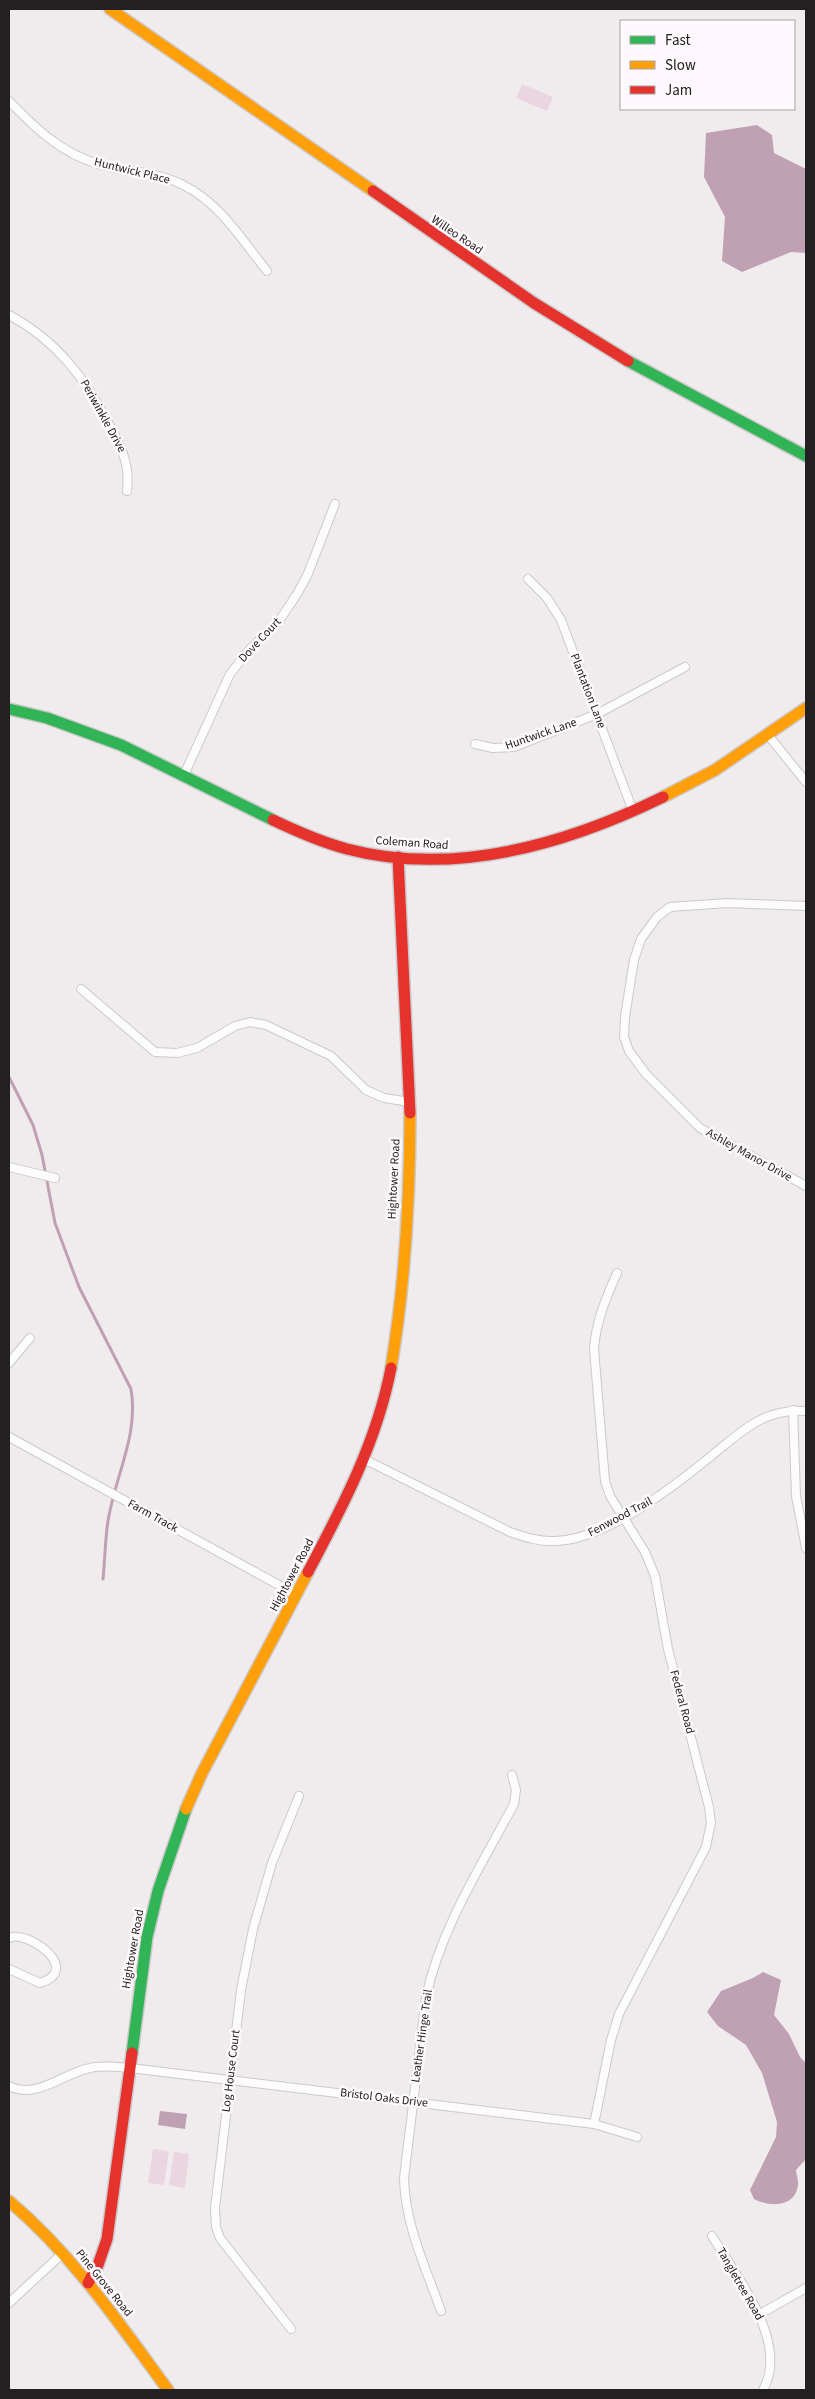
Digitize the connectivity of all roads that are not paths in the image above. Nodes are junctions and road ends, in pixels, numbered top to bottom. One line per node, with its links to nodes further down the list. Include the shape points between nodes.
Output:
1 (110, 9): 5 (street, Willeo Road, via 534,303 627,360)
2 (9, 101): 3 (street, Huntwick Place, via 37,130 67,151 99,164 165,178 199,194 223,215)
3 (268, 271)
4 (9, 314): 6 (street, Periwinkle Drive, via 60,351 90,389 126,458 129,474)
5 (806, 456)
6 (126, 491)
7 (335, 504): 15 (street, Dove Court, via 297,594 279,620 230,674)
8 (528, 579): 12 (street, Plantation Lane, via 561,620)
9 (685, 667): 12 (street, Huntwick Lane)
10 (806, 708): 13 (street, Coleman Road)
11 (9, 709): 15 (street, Coleman Road, via 68,723)
12 (597, 714): 14 (street, Huntwick Lane, via 514,747 493,748); 17 (street, Plantation Lane)
13 (768, 735): 16 (street); 17 (street, Coleman Road, via 682,788)
14 (475, 744)
15 (184, 775): 18 (street, Coleman Road, via 301,833 348,848)
16 (806, 782)
17 (633, 811): 18 (street, Coleman Road, via 559,840 510,853 454,860)
18 (398, 858): 21 (street, Hightower Road)
19 (806, 906): 24 (street, Ashley Manor Drive, via 727,903 670,907 657,917 641,939 624,1017 624,1036 629,1051 646,1074 700,1128)
20 (81, 989): 21 (street, via 155,1052 177,1053 197,1048 235,1026 250,1022 266,1025 331,1056 366,1090 384,1098)
21 (410, 1102): 31 (street, Hightower Road, via 409,1180 394,1349 382,1405)
22 (9, 1167): 23 (street)
23 (55, 1178)
24 (806, 1186)
25 (617, 1272): 32 (street, Federal Road, via 599,1316 594,1349 605,1481)
26 (30, 1338): 27 (street)
27 (9, 1363)
28 (793, 1410): 29 (street, Fenwood Trail); 32 (street, Fenwood Trail, via 771,1414 751,1424 679,1483); 33 (street, via 796,1496)
29 (806, 1411)
30 (9, 1437): 34 (street, Farm Track)
31 (364, 1459): 32 (street, Fenwood Trail, via 510,1532 532,1539 577,1539); 34 (street, Hightower Road)
32 (623, 1517): 43 (street, Federal Road, via 645,1552 655,1576 668,1649 711,1823 706,1846 619,2014)
33 (806, 1548)
34 (296, 1595): 39 (street, Hightower Road, via 202,1774 172,1844 147,1937)
35 (512, 1776): 42 (street, Leather Hinge Trail, via 516,1790 514,1804 445,1936 432,1969)
36 (299, 1796): 40 (street, Log House Court, via 272,1863 253,1929 241,1990)
37 (9, 1938): 38 (street, via 19,1936 50,1953 56,1967 54,1975 40,1983)
38 (9, 1970)
39 (130, 2068): 40 (street, Bristol Oaks Drive); 41 (street, Bristol Oaks Drive, via 90,2068 30,2090); 48 (street, Hightower Road, via 107,2239)
40 (230, 2080): 42 (street, Bristol Oaks Drive); 53 (street, Log House Court, via 215,2208 216,2227 226,2246)
41 (9, 2086)
42 (413, 2102): 43 (street, Bristol Oaks Drive); 51 (street, Leather Hinge Trail, via 404,2202)
43 (594, 2124): 44 (street, Bristol Oaks Drive)
44 (638, 2137)
45 (9, 2201): 47 (street, Pine Grove Road)
46 (712, 2236): 52 (street, Tangletree Road)
47 (62, 2253): 48 (street, Pine Grove Road); 50 (street)
48 (88, 2283): 54 (street, Pine Grove Road)
49 (806, 2288): 52 (street)
50 (9, 2304)
51 (441, 2311)
52 (760, 2314): 55 (street, Tangletree Road, via 770,2360 767,2384)
53 (291, 2329)
54 (168, 2390)
55 (763, 2390)

